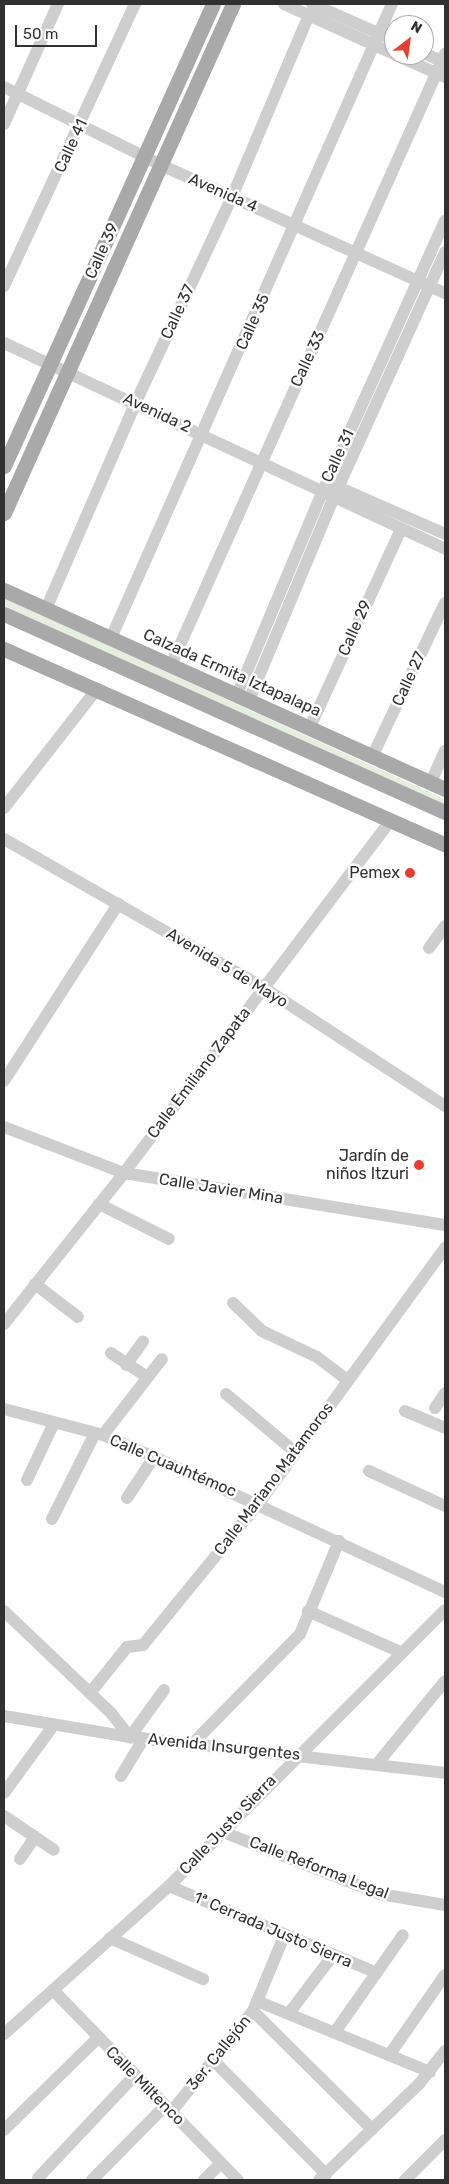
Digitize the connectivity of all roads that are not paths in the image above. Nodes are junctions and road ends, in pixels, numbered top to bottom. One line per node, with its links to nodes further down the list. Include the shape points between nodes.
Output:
1 (58, 4): 15 (street)
2 (135, 4): 17 (street, Calle 41)
3 (213, 4): 18 (main road, Calle 39)
4 (233, 4): 19 (main road, Calle 39)
5 (284, 4): 7 (street)
6 (392, 4): 8 (street, Calle 35)
7 (312, 7): 8 (street); 20 (street, Calle 37)
8 (376, 39): 9 (street); 10 (street); 22 (street, Calle 35)
9 (384, 39)
10 (384, 46)
11 (444, 59): 13 (street, Calle 33)
12 (418, 65): 13 (street)
13 (441, 75): 24 (street, Calle 33)
14 (4, 87): 15 (street, Avenida 4)
15 (17, 94): 16 (street); 17 (street, Avenida 4)
16 (4, 124)
17 (81, 125): 18 (street, Avenida 4); 26 (street, Calle 41)
18 (144, 156): 19 (street, Avenida 4); 29 (main road, Calle 39)
19 (161, 165): 20 (street, Avenida 4); 30 (main road, Calle 39)
20 (232, 197): 22 (street, Avenida 4); 31 (street, Calle 37)
21 (445, 221): 25 (street, Calle 31)
22 (296, 226): 24 (street, Avenida 4); 32 (street, Calle 35)
23 (445, 252): 25 (street, Calle 31)
24 (357, 254): 25 (street, Avenida 4); 33 (street, Calle 33)
25 (424, 284): 27 (street, Avenida 4); 35 (street, Calle 31)
26 (4, 286)
27 (445, 293)
28 (4, 343): 29 (street, Avenida 2)
29 (50, 363): 30 (street, Avenida 2); 34 (main road, Calle 39)
30 (67, 371): 31 (street, Avenida 2); 36 (main road, Calle 39)
31 (136, 404): 32 (street, Avenida 2); 42 (street, Calle 37)
32 (200, 433): 33 (street, Avenida 2); 44 (street, Calle 35)
33 (260, 460): 35 (street, Avenida 2); 46 (street, Calle 33)
34 (4, 466)
35 (330, 490): 37 (street, Avenida 2); 38 (street, Avenida 2); 48 (street, Calle 31)
36 (4, 513)
37 (401, 529): 39 (street, Avenida 2); 49 (street, Calle 29)
38 (445, 534)
39 (445, 549)
40 (4, 590): 42 (main road, Calzada Ermita Iztapalapa)
41 (445, 603): 51 (street, Calle 27)
42 (46, 609): 44 (main road, Calzada Ermita Iztapalapa)
43 (4, 614): 54 (main road)
44 (111, 638): 46 (main road, Calzada Ermita Iztapalapa)
45 (4, 649): 47 (main road)
46 (171, 665): 48 (main road, Calzada Ermita Iztapalapa)
47 (97, 689): 53 (street); 55 (main road)
48 (243, 697): 49 (main road, Calzada Ermita Iztapalapa)
49 (310, 728): 51 (main road, Calzada Ermita Iztapalapa)
50 (445, 750): 52 (street)
51 (373, 755): 52 (main road, Calzada Ermita Iztapalapa)
52 (441, 785)
53 (4, 808)
54 (445, 812)
55 (391, 820): 57 (main road); 61 (street, Calle Emiliano Zapata)
56 (4, 839): 58 (street, Avenida 5 de Mayo)
57 (445, 844)
58 (118, 904): 61 (street, Avenida 5 de Mayo); 62 (street)
59 (443, 922): 60 (street)
60 (429, 948)
61 (264, 988): 63 (street, Avenida 5 de Mayo); 65 (street, Calle Emiliano Zapata)
62 (4, 1081)
63 (445, 1105)
64 (4, 1128): 65 (street, Calle Javier Mina)
65 (124, 1173): 66 (street, Calle Emiliano Zapata); 67 (street, Calle Javier Mina)
66 (98, 1204): 68 (street); 70 (street, Calle Emiliano Zapata)
67 (445, 1225)
68 (169, 1239)
69 (445, 1248): 79 (street, Calle Mariano Matamoros)
70 (35, 1284): 72 (street); 73 (street, Calle Emiliano Zapata)
71 (233, 1303): 79 (street, via 262,1331 317,1357)
72 (78, 1317)
73 (4, 1324)
74 (143, 1342): 77 (street)
75 (111, 1353): 77 (street)
76 (162, 1359): 78 (street)
77 (126, 1364): 78 (street)
78 (147, 1377): 87 (street)
79 (348, 1380): 88 (street, Calle Mariano Matamoros)
80 (445, 1393): 82 (street)
81 (226, 1394): 88 (street)
82 (435, 1408)
83 (4, 1409): 85 (street, Calle Cuauhtémoc)
84 (405, 1411): 86 (street)
85 (54, 1423): 87 (street, Calle Cuauhtémoc); 91 (street)
86 (445, 1428)
87 (99, 1434): 89 (street, Calle Cuauhtémoc); 95 (street)
88 (295, 1452): 93 (street, Calle Mariano Matamoros)
89 (154, 1456): 92 (street); 93 (street, Calle Cuauhtémoc)
90 (369, 1471): 94 (street)
91 (27, 1480)
92 (127, 1498)
93 (259, 1503): 96 (street, Calle Cuauhtémoc); 104 (street, Calle Mariano Matamoros, via 144,1645 127,1647)
94 (445, 1506)
95 (52, 1519)
96 (339, 1541): 97 (street, Calle Cuauhtémoc); 100 (street)
97 (445, 1592)
98 (4, 1610): 104 (street)
99 (445, 1610): 101 (street, Calle Justo Sierra)
100 (308, 1611): 101 (street); 109 (street, via 300,1634 288,1649)
101 (400, 1652): 110 (street, Calle Justo Sierra)
102 (445, 1680): 111 (street)
103 (164, 1690): 107 (street)
104 (90, 1693): 107 (street)
105 (4, 1716): 106 (street, Avenida Insurgentes)
106 (53, 1726): 107 (street, Avenida Insurgentes); 114 (street)
107 (130, 1737): 108 (street, Avenida Insurgentes)
108 (144, 1738): 109 (street, Avenida Insurgentes); 113 (street)
109 (194, 1742): 110 (street, Avenida Insurgentes)
110 (298, 1754): 111 (street, Avenida Insurgentes); 116 (street, Calle Justo Sierra)
111 (377, 1764): 112 (street, Avenida Insurgentes)
112 (445, 1773)
113 (121, 1776)
114 (4, 1793)
115 (4, 1816): 117 (street)
116 (223, 1832): 120 (street, Calle Justo Sierra); 121 (street, Calle Reforma Legal, via 380,1894)
117 (35, 1837): 118 (street); 119 (street)
118 (54, 1850)
119 (20, 1859)
120 (169, 1886): 122 (street, 1ª Cerrada Justo Sierra); 124 (street, Calle Justo Sierra)
121 (445, 1905)
122 (284, 1936): 125 (street, 1ª Cerrada Justo Sierra); 130 (street, 3er. Callejón)
123 (403, 1936): 126 (street)
124 (110, 1938): 128 (street); 129 (street, Calle Justo Sierra)
125 (333, 1955): 126 (street, 1ª Cerrada Justo Sierra); 131 (street)
126 (377, 1973): 132 (street)
127 (445, 1975): 136 (street)
128 (203, 1979)
129 (52, 1990): 133 (street, Calle Justo Sierra); 134 (street, Calle Miltenco)
130 (255, 2006): 131 (street); 137 (street, 3er. Callejón); 141 (street)
131 (290, 2012): 132 (street)
132 (335, 2032): 136 (street)
133 (4, 2034)
134 (97, 2039): 139 (street, Calle Miltenco); 142 (street)
135 (445, 2051): 138 (street)
136 (390, 2054): 138 (street)
137 (212, 2059): 140 (street, 3er. Callejón); 145 (street)
138 (430, 2072): 141 (street)
139 (135, 2075): 140 (street, Calle Miltenco); 146 (street)
140 (168, 2108): 144 (street, Calle Miltenco); 147 (street, 3er. Callejón)
141 (372, 2129): 145 (street)
142 (4, 2130)
143 (445, 2140): 150 (street)
144 (221, 2163): 148 (street); 149 (street, Calle Miltenco)
145 (323, 2177)
146 (38, 2178)
147 (92, 2180)
148 (204, 2180)
149 (238, 2180)
150 (405, 2180)

